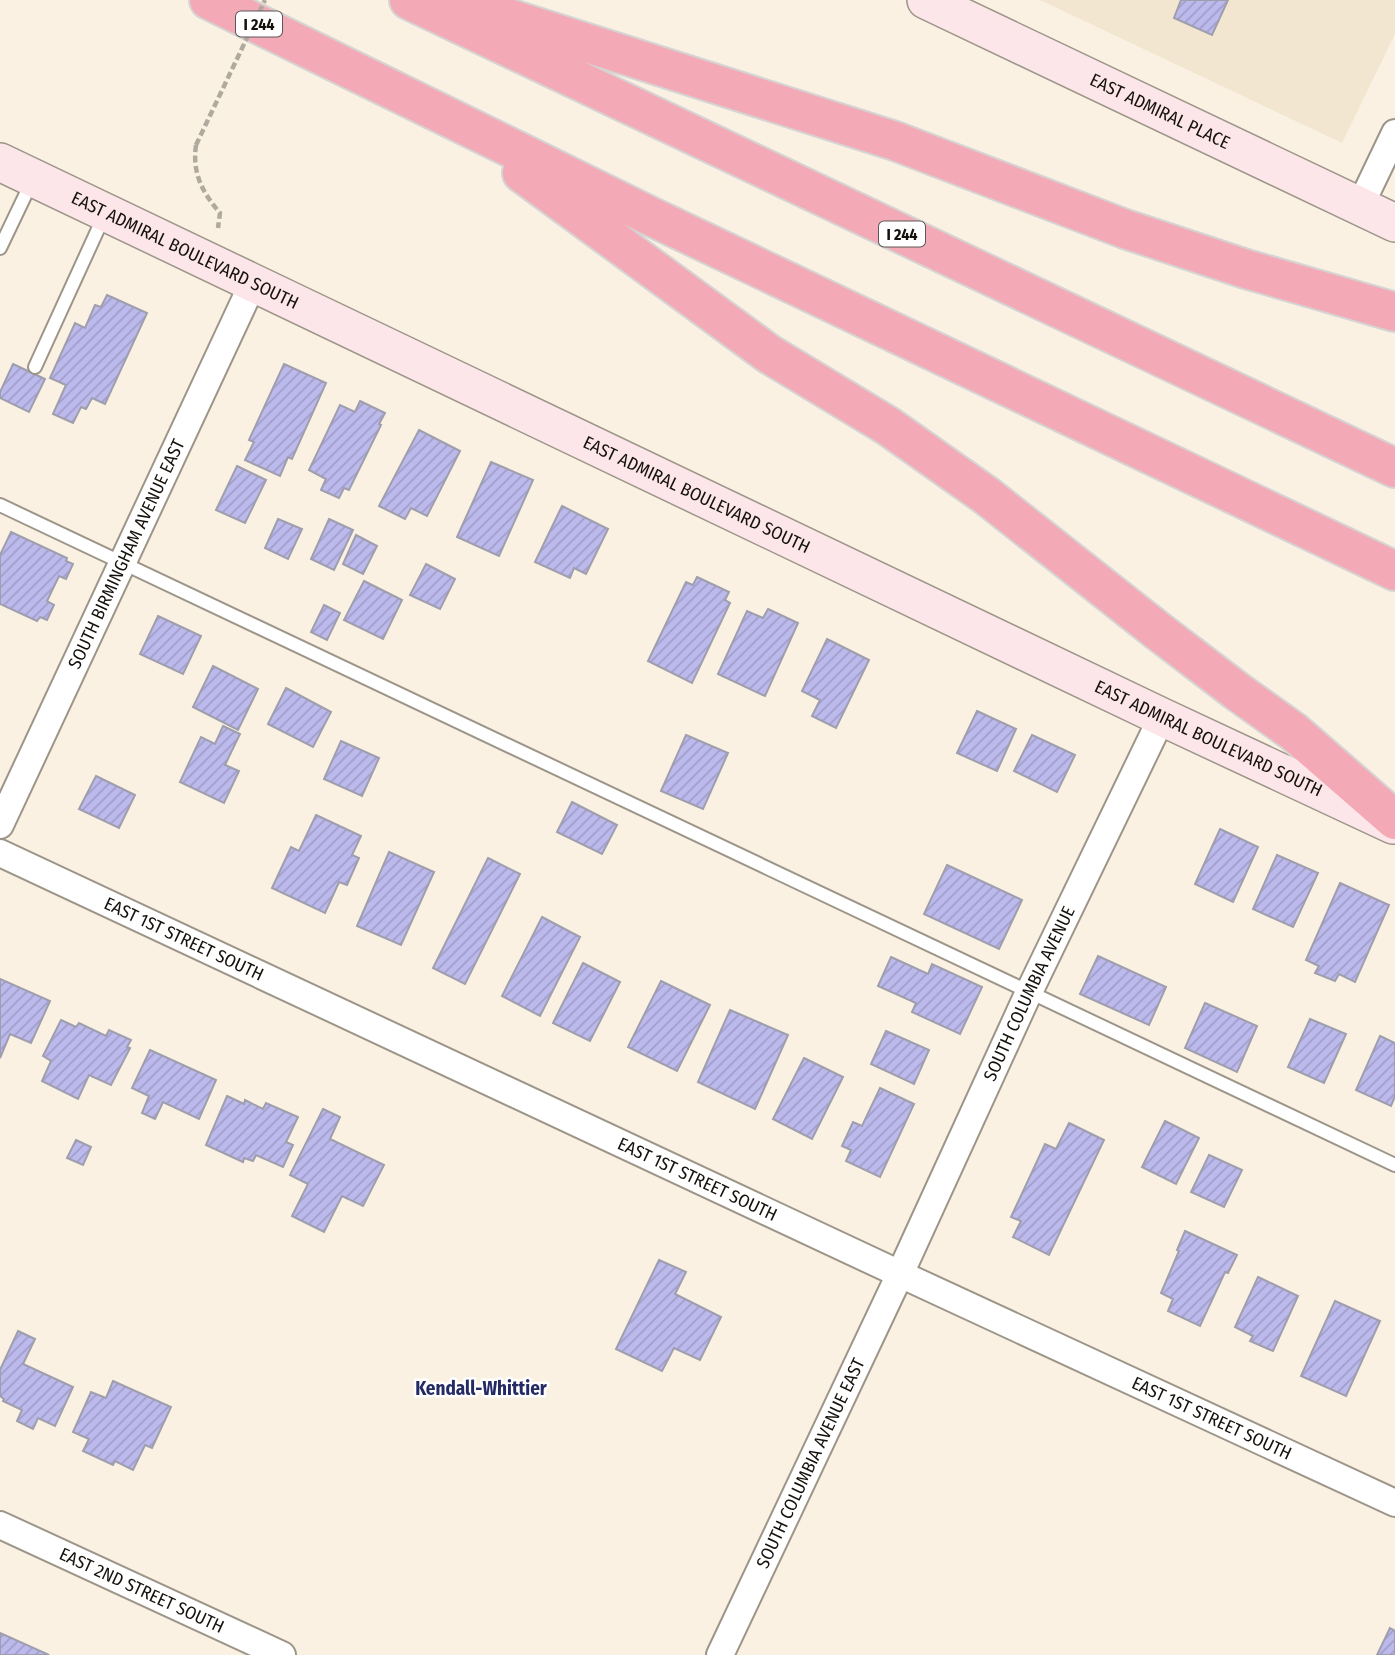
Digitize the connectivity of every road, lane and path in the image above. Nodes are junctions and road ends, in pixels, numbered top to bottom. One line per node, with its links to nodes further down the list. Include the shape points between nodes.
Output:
1 (209, 0): 6 (highway, I 244)
2 (265, 0): 13 (path, bridge, via 196,145 198,178 220,213)
3 (409, 0): 18 (highway, I 244)
4 (452, 0): 16 (highway, via 895,141 1125,229)
5 (926, 0): 10 (main road, EAST ADMIRAL PLACE)
6 (438, 112): 21 (highway, I 244); 23 (highway, via 769,354 888,426 987,496 1294,732)
7 (1395, 133): 10 (street)
8 (0, 162): 9 (main road, EAST ADMIRAL BOULEVARD SOUTH)
9 (33, 178): 11 (main road, EAST ADMIRAL BOULEVARD SOUTH); 14 (lane)
10 (1360, 206): 12 (main road, EAST ADMIRAL PLACE)
11 (105, 212): 15 (main road, EAST ADMIRAL BOULEVARD SOUTH); 17 (lane)
12 (1395, 223)
13 (217, 236)
14 (0, 248)
15 (253, 283): 20 (street, SOUTH BIRMINGHAM AVENUE EAST); 22 (main road, EAST ADMIRAL BOULEVARD SOUTH)
16 (1395, 312)
17 (35, 367)
18 (1395, 468)
19 (0, 505): 20 (lane)
20 (122, 563): 24 (street, SOUTH BIRMINGHAM AVENUE EAST); 27 (lane)
21 (1395, 571)
22 (1162, 717): 25 (main road, EAST ADMIRAL BOULEVARD SOUTH); 27 (street, SOUTH COLUMBIA AVENUE)
23 (1395, 820)
24 (0, 825)
25 (1395, 826)
26 (0, 853): 29 (street, EAST 1ST STREET SOUTH)
27 (1029, 992): 28 (lane); 29 (street, SOUTH COLUMBIA AVENUE)
28 (1395, 1165)
29 (900, 1274): 30 (street, EAST 1ST STREET SOUTH); 33 (street, SOUTH COLUMBIA AVENUE EAST)
30 (1395, 1503)
31 (0, 1525): 32 (street, EAST 2ND STREET SOUTH)
32 (282, 1655)
33 (720, 1655)

